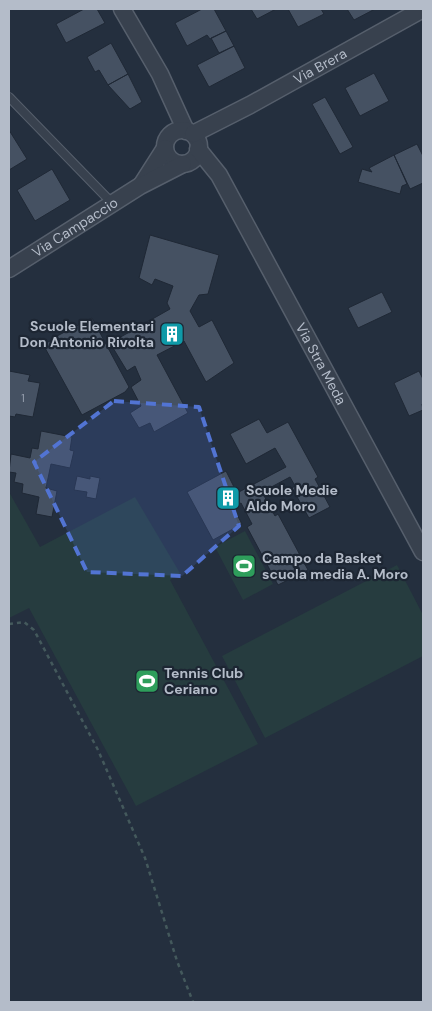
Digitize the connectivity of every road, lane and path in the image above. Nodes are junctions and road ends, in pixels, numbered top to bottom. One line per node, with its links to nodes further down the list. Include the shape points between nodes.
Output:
1 (122, 9): 4 (street, Via Stra Meda, via 160,74)
2 (423, 9): 6 (street, Via Brera, via 217,123)
3 (9, 97): 8 (lane)
4 (171, 101): 5 (street, Via Stra Meda); 6 (street, Via Stra Meda)
5 (167, 142): 6 (street, via 177,131); 6 (street, via 169,158 177,163); 7 (street, Via Campaccio)
6 (192, 147): 7 (street, Via Campaccio); 10 (street, Via Stra Meda, via 219,175)
7 (140, 186): 8 (street, Via Campaccio)
8 (113, 204): 9 (street, Via Campaccio)
9 (9, 269)
10 (423, 552)
11 (9, 624): 12 (path, via 24,622 34,630 98,750 145,858)
12 (193, 1002)

